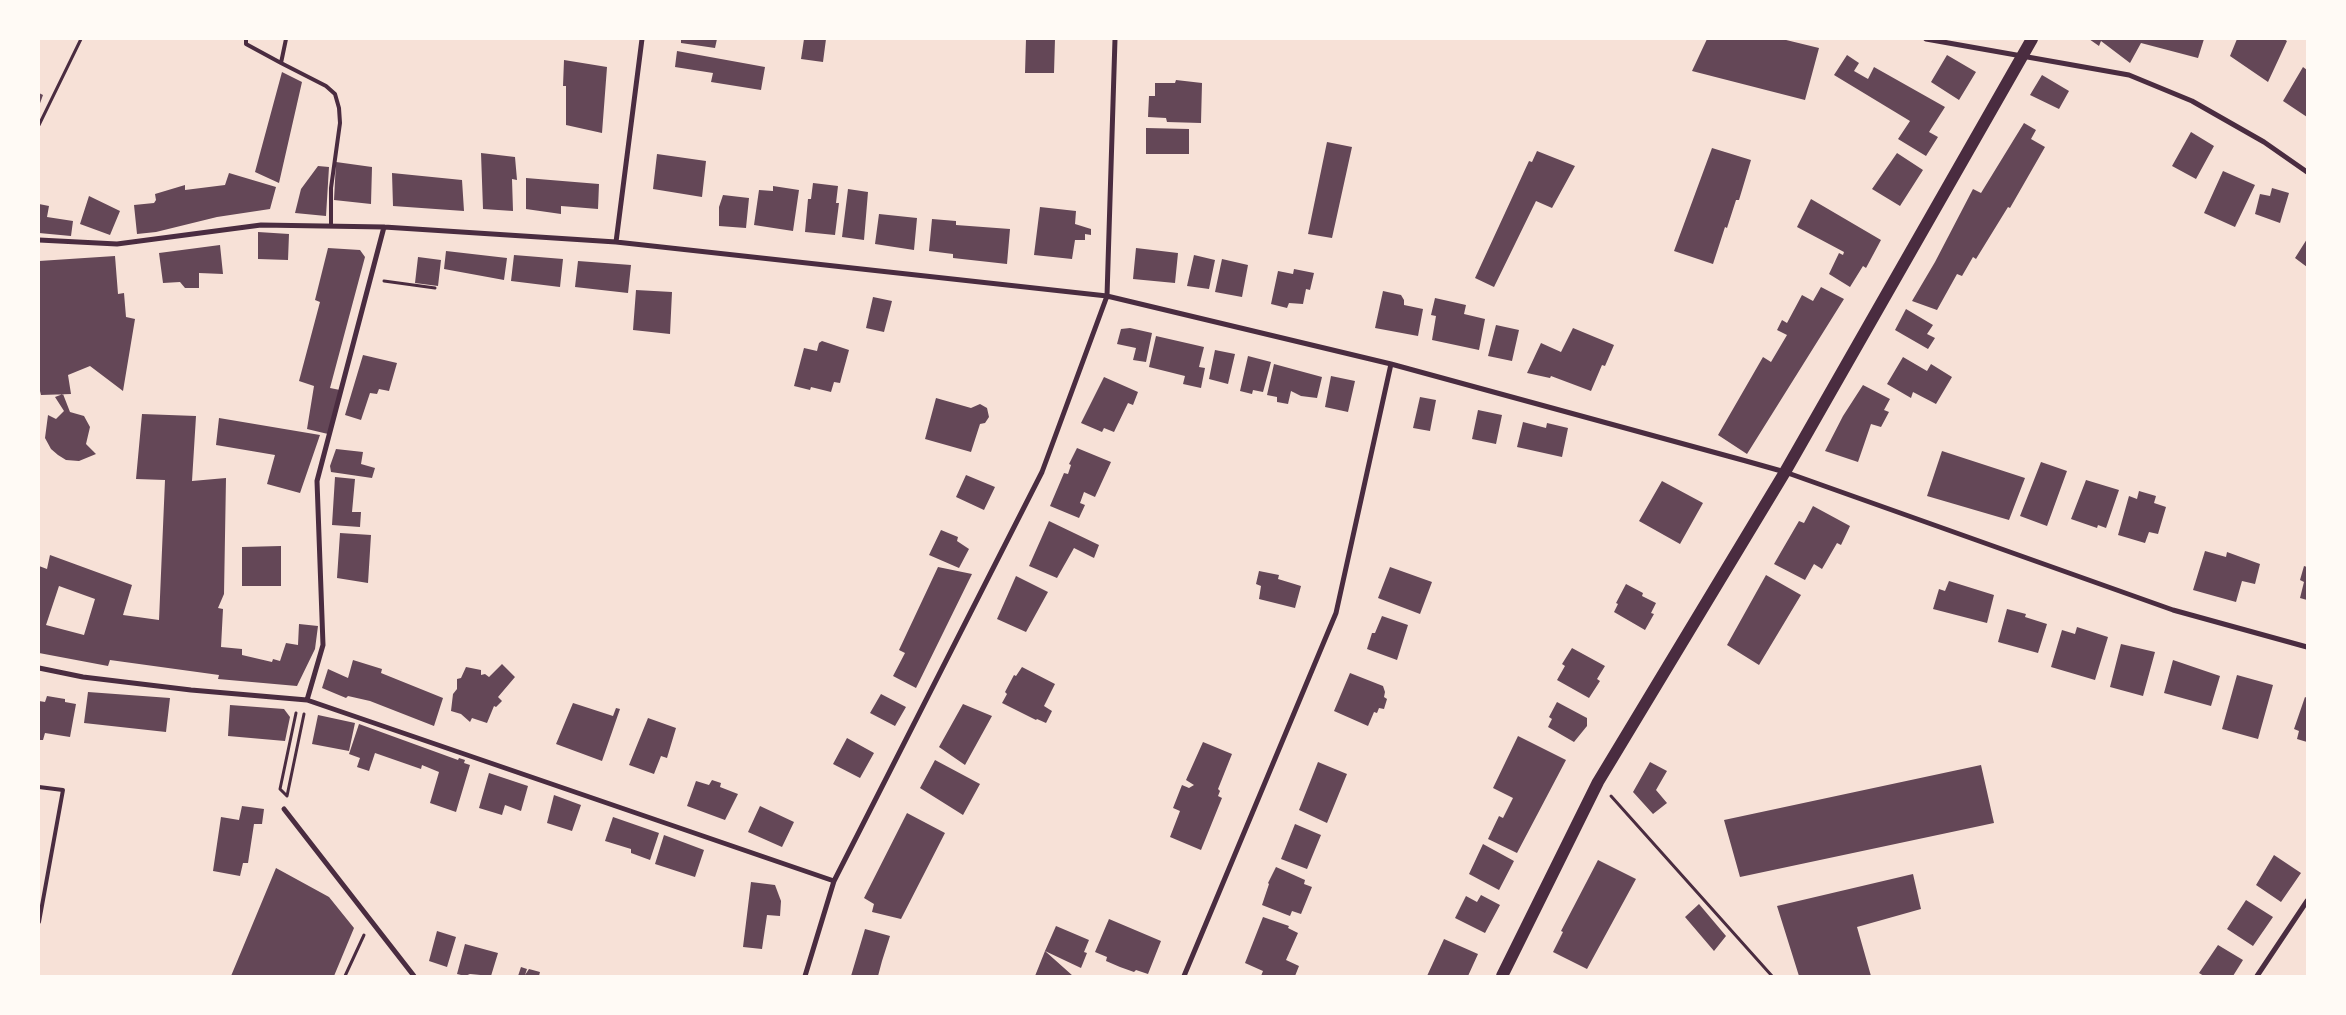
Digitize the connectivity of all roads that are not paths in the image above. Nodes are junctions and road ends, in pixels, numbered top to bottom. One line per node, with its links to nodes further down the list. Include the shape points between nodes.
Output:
1 (246, 39): 8 (lane, via 246,44)
2 (286, 39): 8 (lane)
3 (642, 39): 13 (street)
4 (1115, 39): 14 (street)
5 (1926, 39): 7 (street)
6 (2032, 39): 7 (main road)
7 (2021, 56): 9 (street, via 2129,75 2192,101 2264,142); 16 (main road)
8 (281, 63): 10 (lane, via 335,94 340,123 332,172)
9 (2307, 172)
10 (331, 226): 11 (street); 12 (street, via 260,225 117,244)
11 (384, 227): 13 (street); 19 (street, via 317,481 323,645)
12 (39, 240)
13 (616, 242): 14 (street)
14 (1107, 296): 15 (street); 22 (street, via 1042,472)
15 (1391, 364): 16 (street); 27 (street, via 1336,613)
16 (1785, 472): 17 (street, via 2173,610); 28 (main road, via 1598,782)
17 (2307, 647)
18 (39, 668): 19 (street, via 92,678)
19 (307, 700): 22 (street)
20 (39, 787): 24 (lane, via 63,790)
21 (284, 808): 25 (street)
22 (834, 881): 26 (street)
23 (2307, 901): 29 (street)
24 (39, 922)
25 (414, 976)
26 (805, 976)
27 (1184, 976)
28 (1502, 976)
29 (2257, 976)

